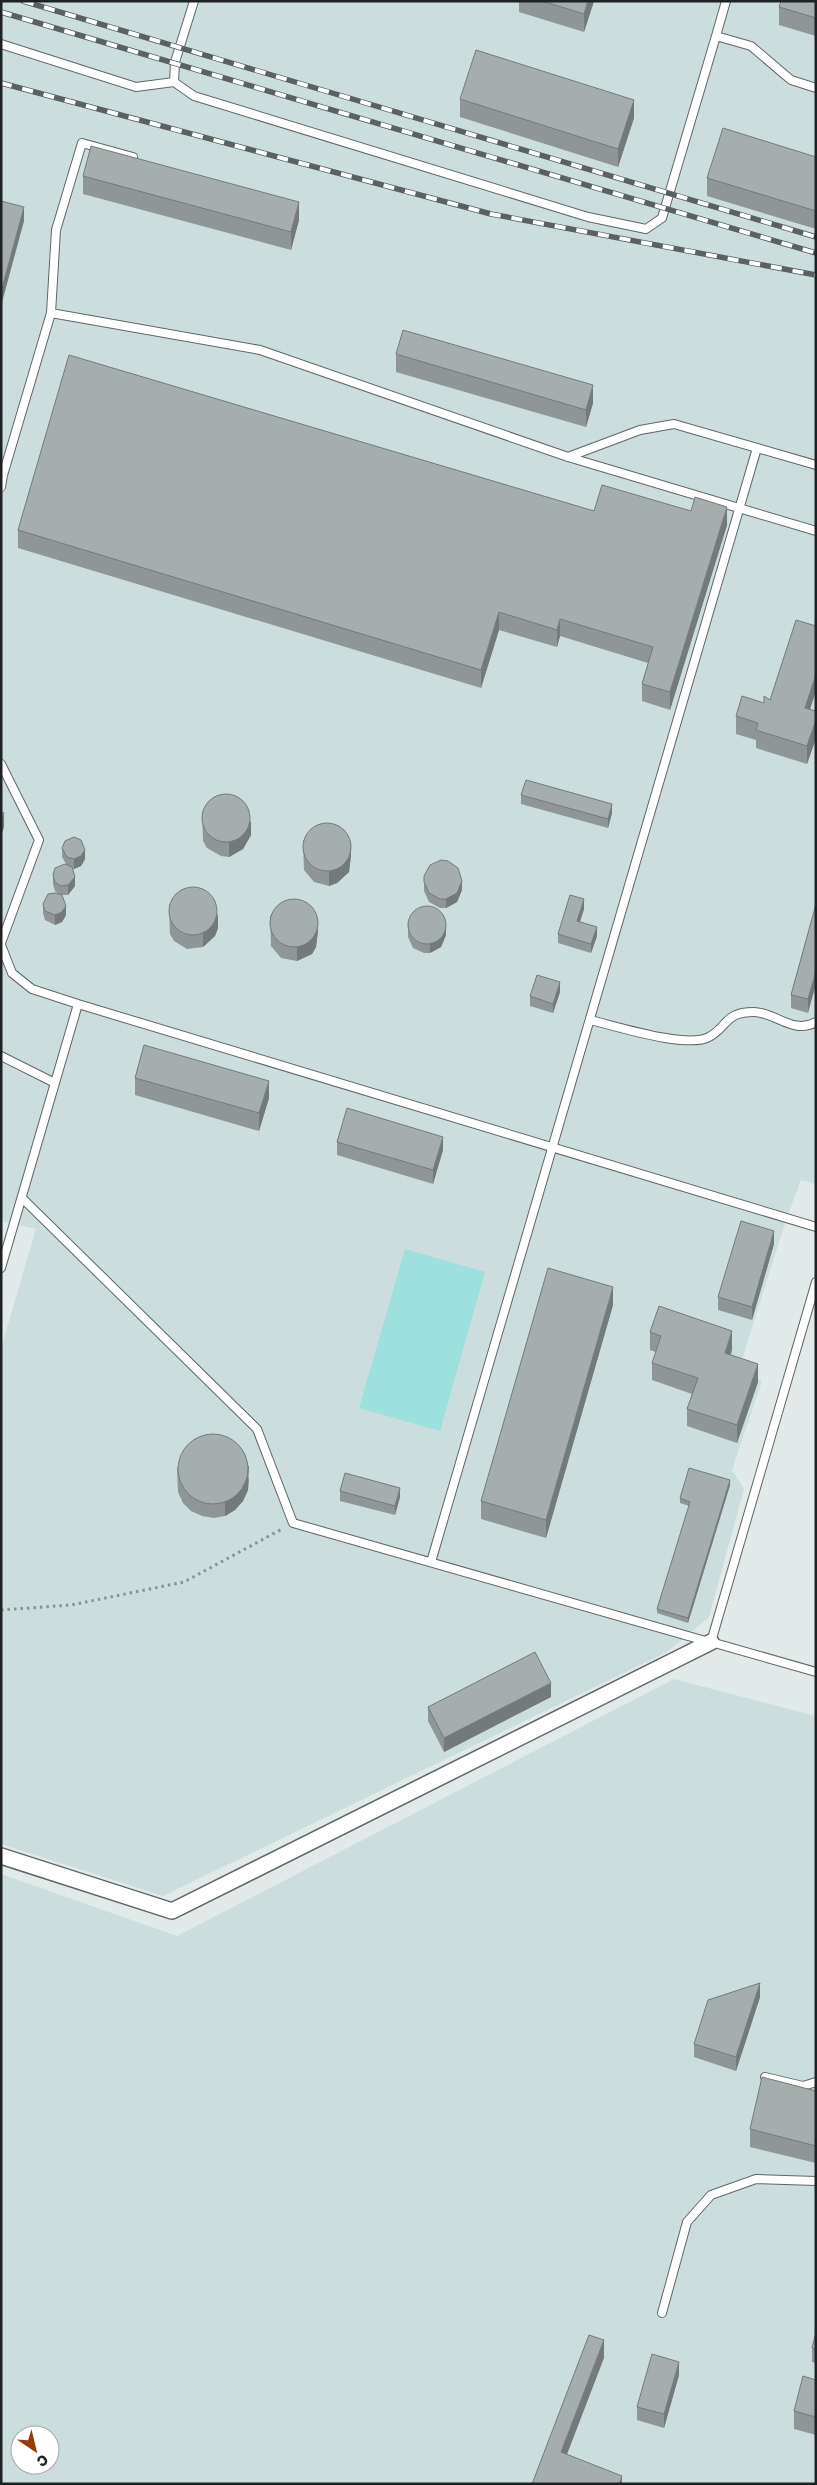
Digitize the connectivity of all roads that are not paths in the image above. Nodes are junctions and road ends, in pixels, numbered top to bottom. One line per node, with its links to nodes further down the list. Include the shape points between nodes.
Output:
1 (194, 1): 5 (lane, via 175,62)
2 (726, 1): 3 (lane)
3 (716, 36): 5 (lane, via 662,218 646,229 588,217 194,96); 6 (lane, via 751,46 791,80)
4 (1, 44): 5 (lane, via 136,87)
5 (174, 82)
6 (816, 88)
7 (139, 159): 8 (lane, via 82,143 56,230)
8 (51, 313): 10 (lane, via 260,350); 12 (lane)
9 (757, 448): 10 (lane, via 674,424 640,430); 11 (lane); 14 (lane)
10 (568, 458): 14 (lane)
11 (816, 465)
12 (2, 475): 13 (lane)
13 (1, 487)
14 (740, 508): 15 (lane); 19 (lane)
15 (816, 530)
16 (1, 764): 17 (lane, via 39,840)
17 (1, 944): 18 (lane, via 12,973 32,989)
18 (78, 1004): 22 (lane); 23 (lane)
19 (590, 1020): 20 (lane, via 685,1042 709,1037 731,1016 755,1012 793,1026); 23 (lane)
20 (816, 1022)
21 (1, 1056): 22 (lane)
22 (55, 1083): 24 (lane)
23 (553, 1147): 25 (lane); 28 (lane)
24 (22, 1198): 26 (lane); 28 (lane, via 257,1429 293,1523)
25 (816, 1227)
26 (1, 1268)
27 (816, 1282): 29 (lane)
28 (431, 1562): 29 (lane)
29 (711, 1642): 30 (lane); 31 (street, via 172,1911)
30 (816, 1672)
31 (1, 1856)
32 (765, 2077): 33 (lane, via 803,2086)
33 (816, 2082)
34 (816, 2181): 35 (lane, via 756,2178 711,2195 687,2222)
35 (662, 2313)

